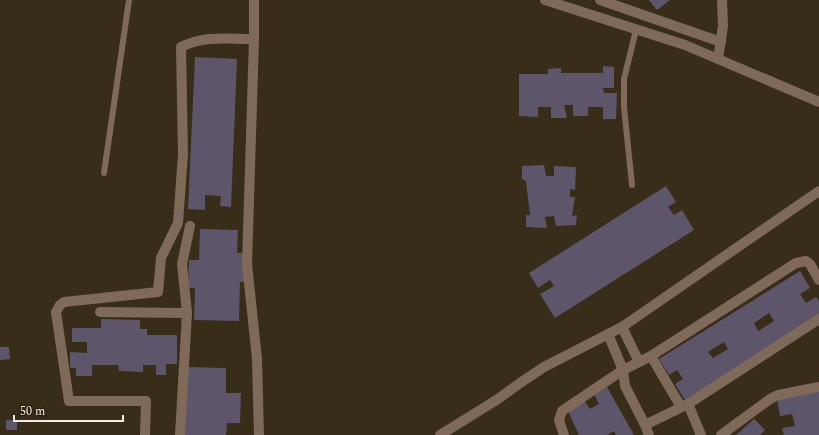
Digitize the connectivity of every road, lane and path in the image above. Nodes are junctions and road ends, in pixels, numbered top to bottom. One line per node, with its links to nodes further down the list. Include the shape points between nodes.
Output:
1 (129, 0): 11 (lane)
2 (254, 0): 7 (street)
3 (545, 0): 6 (street)
4 (600, 0): 8 (street)
5 (722, 0): 8 (street)
6 (636, 30): 9 (street); 12 (lane, via 624,86)
7 (254, 39): 27 (street, via 208,38 194,40 181,47 183,154 178,223 161,258 158,292 64,302 56,312 69,401 146,401); 29 (street, via 247,264 257,359)
8 (721, 42): 9 (street)
9 (718, 58): 10 (street)
10 (819, 102)
11 (104, 173)
12 (632, 184)
13 (819, 191): 19 (street)
14 (190, 226): 17 (street, via 182,264)
15 (819, 280): 21 (street, via 806,261 796,263)
16 (100, 312): 17 (street)
17 (187, 314): 28 (street)
18 (819, 319): 25 (street)
19 (622, 327): 20 (street); 22 (street)
20 (608, 334): 23 (street); 30 (street, via 544,367)
21 (651, 356): 22 (street); 25 (street)
22 (639, 362): 23 (street)
23 (623, 370): 26 (street, via 625,386); 31 (street, via 562,411 559,420)
24 (819, 387): 34 (street, via 770,399)
25 (684, 405): 26 (street); 33 (street)
26 (645, 425): 32 (street)
27 (145, 435)
28 (180, 435)
29 (259, 435)
30 (440, 435)
31 (564, 435)
32 (650, 435)
33 (701, 435)
34 (721, 435)

